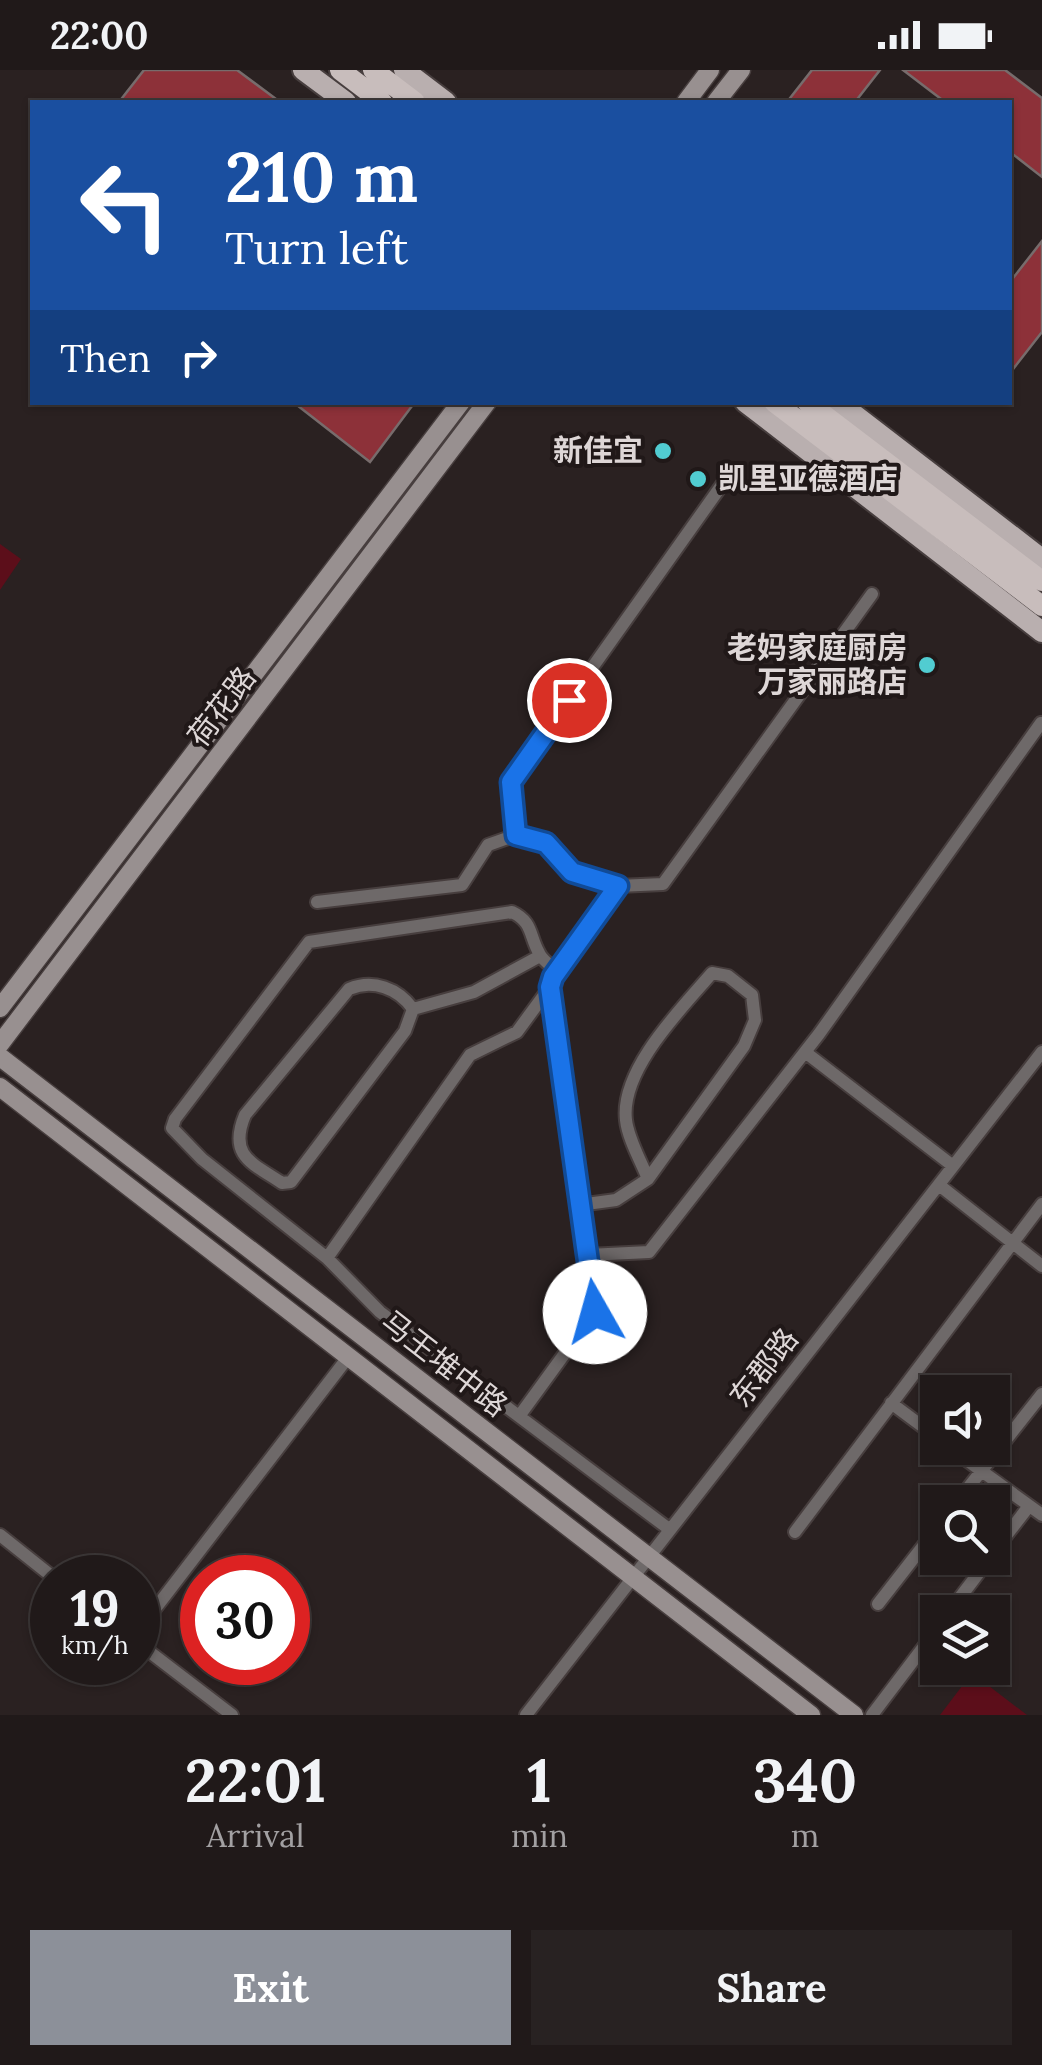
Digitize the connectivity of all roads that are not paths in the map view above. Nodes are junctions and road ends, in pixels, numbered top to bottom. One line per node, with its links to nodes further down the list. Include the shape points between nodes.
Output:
1 (302, 70): 7 (main road)
2 (340, 70): 8 (highway)
3 (372, 70): 9 (highway)
4 (404, 70): 10 (main road)
5 (710, 70): 11 (main road)
6 (741, 70): 12 (main road)
7 (343, 100)
8 (379, 100)
9 (412, 100)
10 (443, 100)
11 (688, 100)
12 (718, 100)
13 (460, 405): 32 (main road, 荷花路)
14 (485, 405): 34 (main road, 荷花路)
15 (749, 405): 24 (main road)
16 (778, 405): 23 (highway)
17 (811, 405): 21 (highway)
18 (842, 405): 20 (main road)
19 (724, 482): 26 (street, via 511,782)
20 (1042, 559)
21 (1042, 581)
22 (872, 594): 27 (street, via 662,884)
23 (1042, 606)
24 (1042, 632)
25 (1042, 723): 35 (street)
26 (516, 835): 27 (street, via 546,843 572,872); 28 (street, via 488,845 462,885)
27 (618, 886): 30 (street)
28 (316, 902)
29 (540, 956): 30 (street); 33 (street, via 474,992); 47 (street, via 531,927 512,912 309,942 174,1119 176,1136)
30 (557, 971): 31 (street)
31 (550, 987): 43 (street); 47 (street, via 517,1032 470,1055)
32 (0, 1008)
33 (413, 1009): 33 (street, via 404,1031 295,1179 282,1183 242,1154 238,1138 245,1116 349,989 378,984)
34 (0, 1044)
35 (805, 1052): 39 (street); 46 (street, via 649,1252)
36 (1042, 1052): 39 (street, 东郡路)
37 (0, 1057): 64 (main road, 马王堆中路)
38 (0, 1087): 49 (main road, 马王堆中路)
39 (953, 1166): 41 (street, 东郡路)
40 (648, 1180): 40 (street, via 626,1123 626,1094 664,1028 712,973 728,976 752,994 756,1020); 43 (street, via 616,1200)
41 (938, 1185): 45 (street); 59 (street, 东郡路)
42 (1042, 1204): 44 (street)
43 (579, 1206): 46 (street)
44 (1037, 1222): 45 (street)
45 (1012, 1243): 48 (street); 51 (street)
46 (588, 1255): 52 (street, via 595,1312)
47 (327, 1258): 52 (street, via 380,1312)
48 (1042, 1266)
49 (348, 1356): 66 (main road, 马王堆中路); 67 (street)
50 (1042, 1394): 55 (street)
51 (891, 1403): 53 (street); 61 (street)
52 (520, 1414): 59 (street)
53 (920, 1425)
54 (974, 1465): 55 (street)
55 (982, 1471): 56 (street); 57 (street)
56 (971, 1485)
57 (1029, 1506): 58 (street); 60 (street)
58 (1042, 1516)
59 (669, 1529): 64 (street, 东郡路)
60 (1010, 1531)
61 (796, 1532)
62 (0, 1535): 65 (street)
63 (920, 1550): 68 (street)
64 (648, 1556): 66 (street, 东郡路); 74 (main road, 马王堆中路)
65 (30, 1559)
66 (633, 1575): 72 (street, 东郡路); 73 (main road, 马王堆中路)
67 (160, 1602)
68 (878, 1604)
69 (920, 1652): 75 (street)
70 (160, 1660): 71 (street)
71 (232, 1715)
72 (526, 1715)
73 (811, 1715)
74 (854, 1715)
75 (872, 1715)

